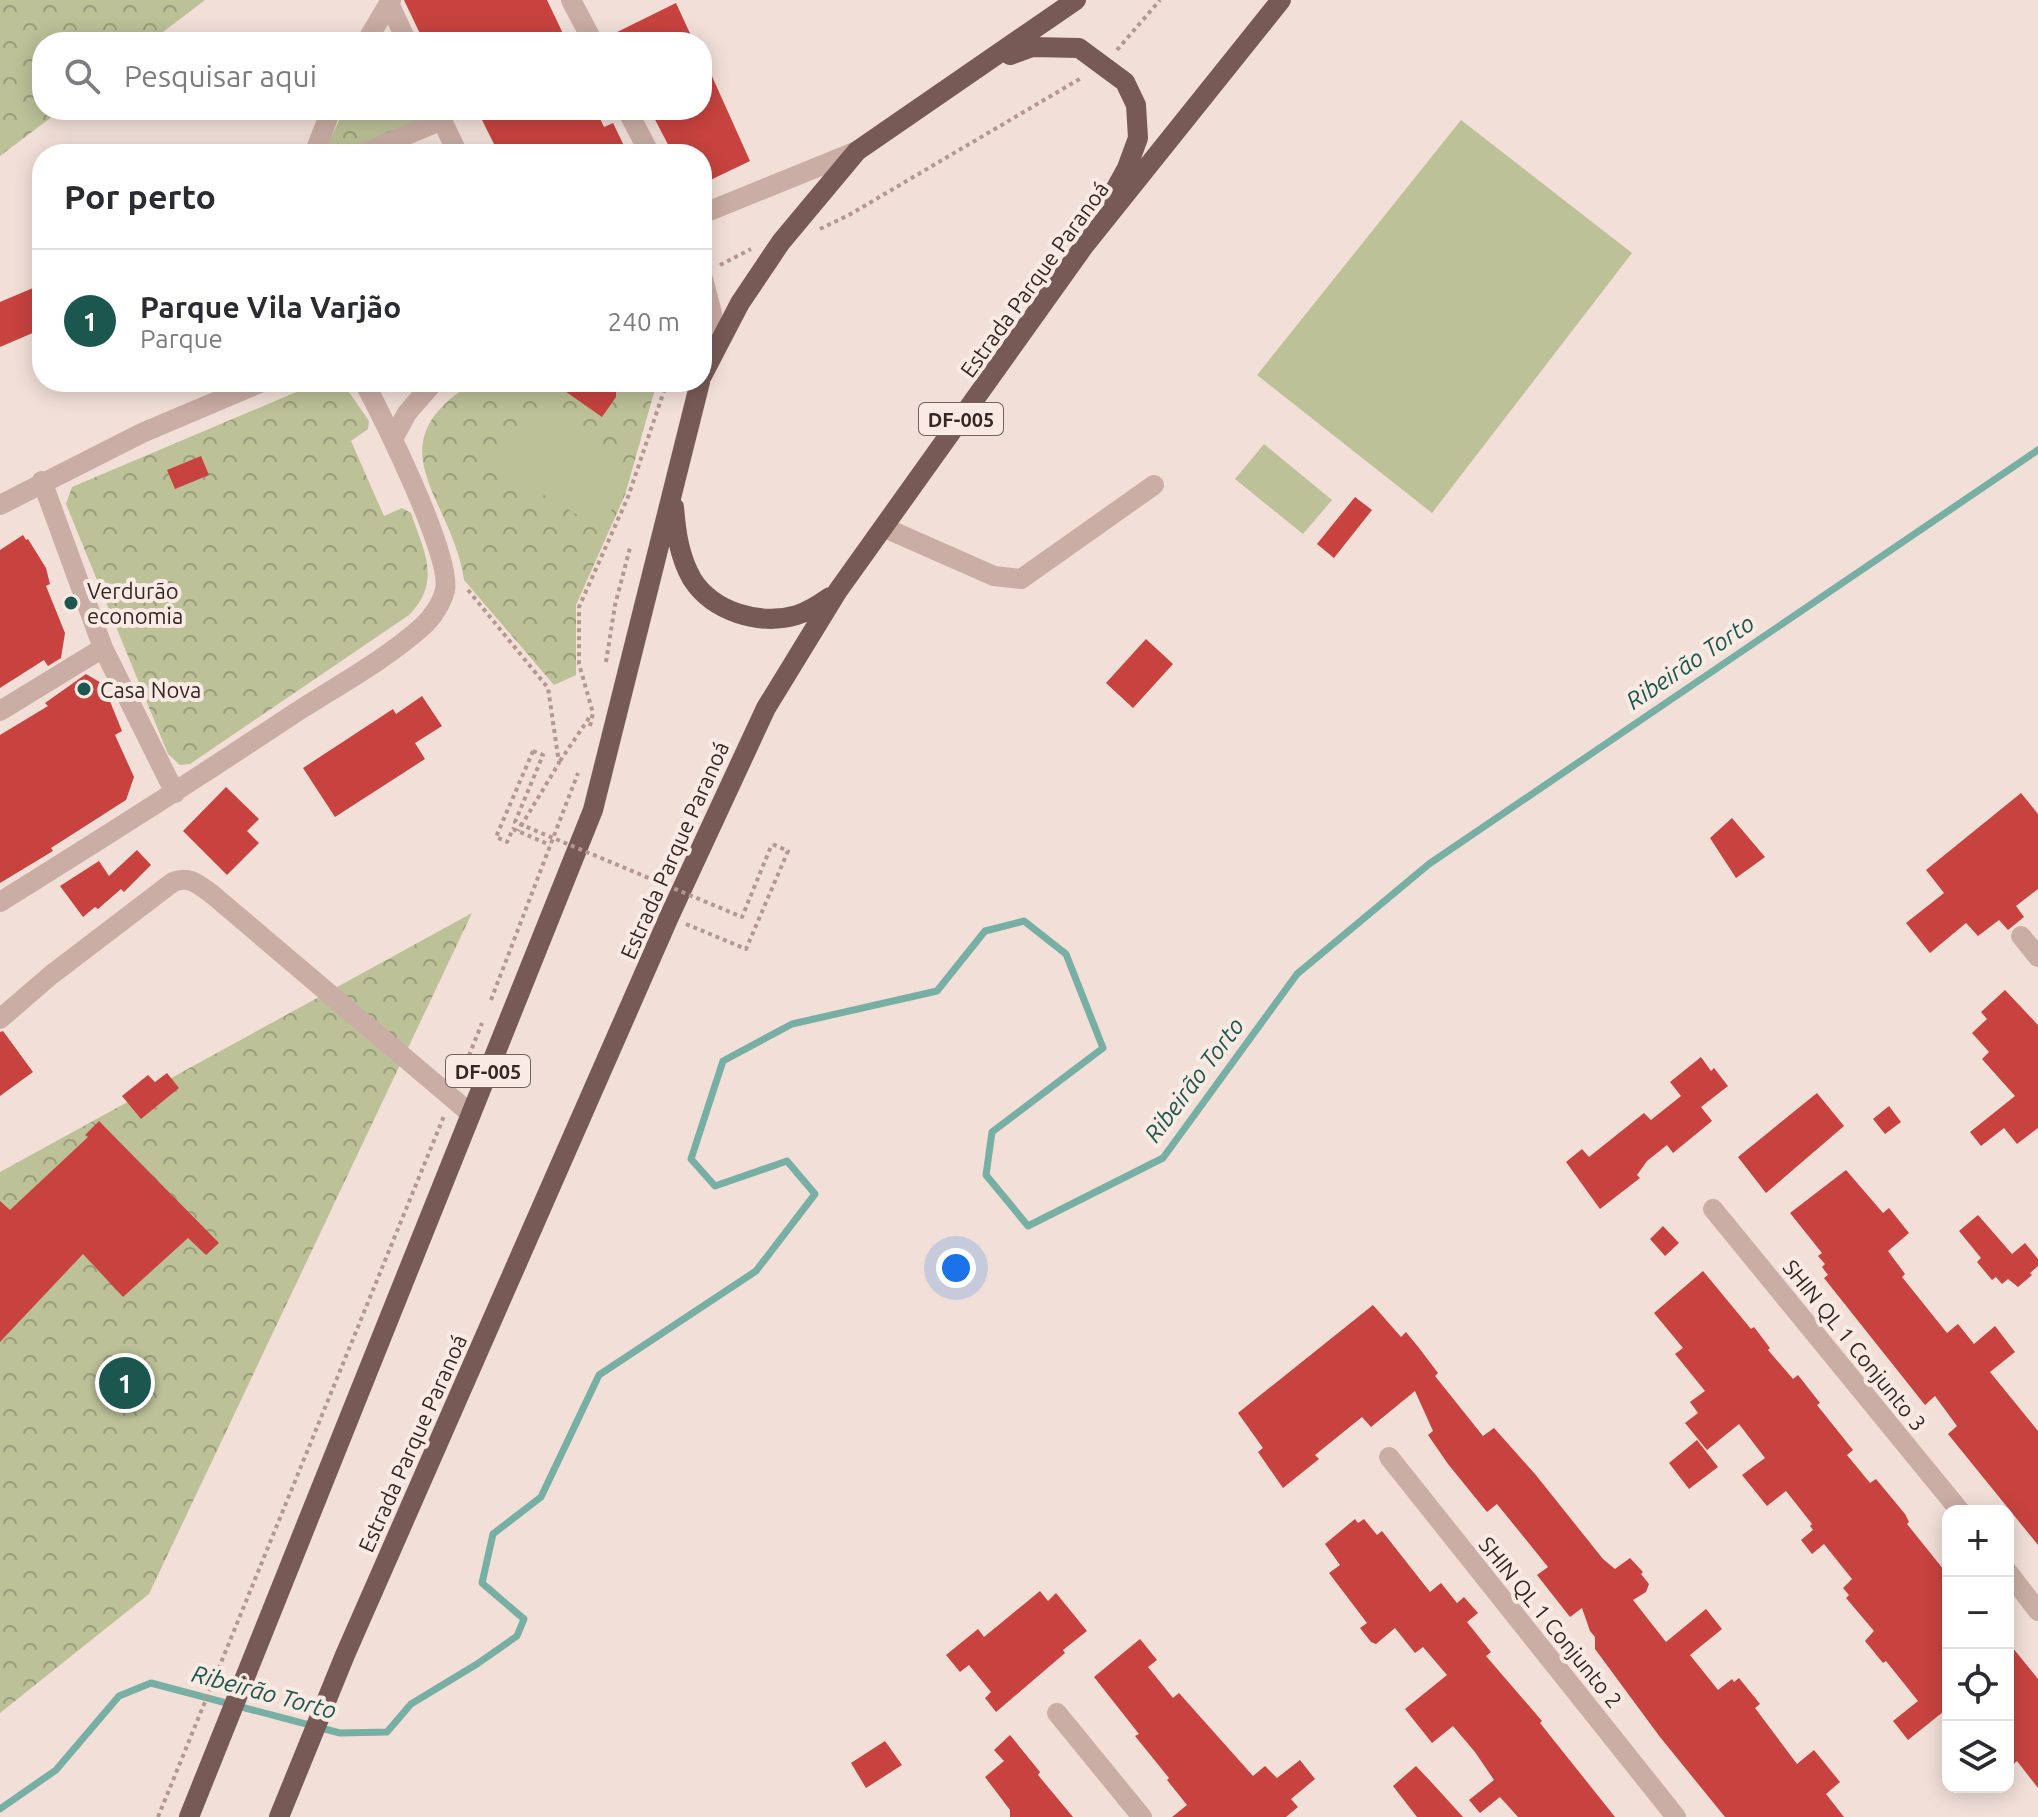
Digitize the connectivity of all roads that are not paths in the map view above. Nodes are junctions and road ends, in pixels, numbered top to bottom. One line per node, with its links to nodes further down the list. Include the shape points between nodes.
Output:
1 (571, 0): 7 (street)
2 (1076, 0): 8 (main road, DF-005)
3 (1281, 0): 19 (main road, Estrada Parque Paranoá / DF-005)
4 (390, 1): 5 (street); 6 (street)
5 (372, 32)
6 (403, 32)
7 (588, 32)
8 (974, 68): 17 (main road, DF-005); 19 (main road, via 1032,47 1058,46 1079,48 1125,82 1136,105 1138,138)
9 (327, 120): 13 (street)
10 (430, 120): 14 (street)
11 (442, 120): 15 (street)
12 (632, 120): 16 (street)
13 (318, 144)
14 (382, 144)
15 (453, 144)
16 (645, 144)
17 (857, 151): 18 (street); 20 (main road, DF-005, via 781,242)
18 (712, 210)
19 (1084, 246): 30 (main road, Estrada Parque Paranoá / DF-005)
20 (712, 357)
21 (238, 392): 26 (street)
22 (369, 392): 25 (street)
23 (425, 392): 25 (street)
24 (698, 392): 28 (main road, DF-005)
25 (393, 439): 34 (street, via 442,560 445,589 436,610 391,650)
26 (42, 481): 29 (street); 32 (street)
27 (1154, 485): 30 (street, via 1021,579 994,576)
28 (673, 491): 31 (main road, via 684,562 705,595 719,605 745,616 795,616); 39 (main road, DF-005, via 593,810)
29 (0, 505)
30 (885, 528): 31 (main road, Estrada Parque Paranoá / DF-005)
31 (837, 592): 47 (main road, Estrada Parque Paranoá / DF-005, via 766,708 669,917 339,1668)
32 (103, 648): 33 (street); 34 (street)
33 (0, 711)
34 (175, 793): 35 (street)
35 (0, 902)
36 (2021, 936): 37 (street)
37 (2038, 957)
38 (0, 1019): 39 (street, via 173,882 187,879 213,895)
39 (471, 1114): 46 (main road, DF-005)
40 (1713, 1209): 42 (street, SHIN QL 1 Conjunto 3)
41 (1389, 1457): 49 (street, SHIN QL 1 Conjunto 2)
42 (1955, 1505)
43 (2012, 1577): 44 (street)
44 (2038, 1611)
45 (1057, 1713): 48 (street)
46 (189, 1817)
47 (279, 1817)
48 (1142, 1817)
49 (1676, 1817)

